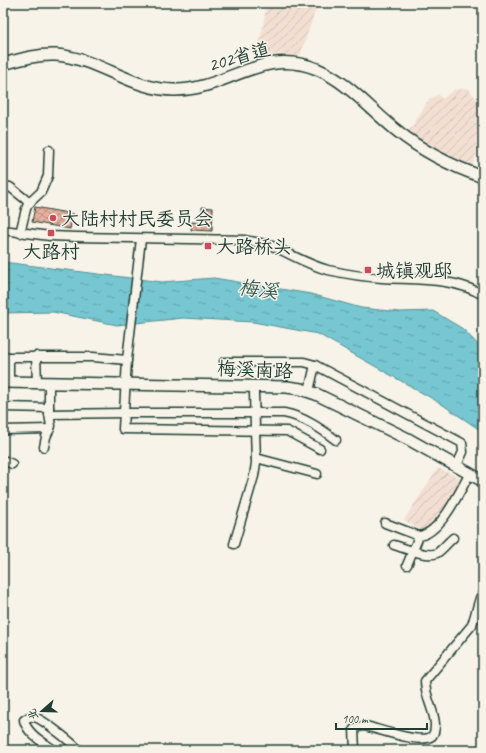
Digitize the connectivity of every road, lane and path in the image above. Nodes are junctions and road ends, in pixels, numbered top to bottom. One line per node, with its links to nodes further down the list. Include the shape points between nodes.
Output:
1 (3, 64): 3 (main road, 202省道, via 37,56 64,56 83,60 139,84 176,90 203,86 273,63 300,64 324,72 343,84 397,131 428,153)
2 (49, 150): 5 (street, via 46,182 41,192)
3 (483, 177)
4 (3, 185): 5 (street, via 10,187)
5 (30, 202): 7 (street, via 23,216)
6 (3, 230): 7 (street)
7 (20, 233): 8 (street, via 76,238)
8 (141, 239): 9 (street, via 253,242 273,247 327,269 374,277 449,282 464,285); 12 (street)
9 (483, 295)
10 (36, 356): 11 (street); 12 (street); 15 (street)
11 (6, 357): 16 (street)
12 (127, 360): 18 (street)
13 (224, 362): 14 (street, via 304,362)
14 (315, 365): 19 (street); 34 (street, via 462,443 463,452)
15 (37, 383): 16 (main road, 梅溪南路); 17 (main road, 梅溪南路)
16 (5, 384): 17 (main road, 梅溪南路)
17 (49, 386): 18 (main road, 梅溪南路); 22 (street)
18 (125, 387): 19 (main road, 梅溪南路, via 287,387); 20 (main road, 梅溪南路); 24 (street)
19 (309, 391): 34 (main road, 梅溪南路)
20 (254, 393): 23 (street); 36 (main road, 梅溪南路, via 293,394 318,401)
21 (3, 407): 22 (street)
22 (49, 411): 24 (street); 25 (street)
23 (254, 412): 24 (street); 27 (street); 28 (street, via 296,416 314,424)
24 (124, 413): 27 (street, via 123,429)
25 (50, 429): 26 (street); 29 (street)
26 (3, 430)
27 (255, 430): 30 (street, via 287,431); 31 (street)
28 (336, 440)
29 (44, 447)
30 (320, 449)
31 (256, 458): 35 (street); 42 (street, via 254,476)
32 (3, 460): 33 (street)
33 (12, 464)
34 (457, 465): 36 (main road, 梅溪南路)
35 (317, 474)
36 (469, 474): 37 (main road, 梅溪南路); 38 (main road, 梅溪南路); 40 (street, via 455,502 444,516 430,532)
37 (483, 481)
38 (483, 485)
39 (385, 523): 40 (street)
40 (419, 536): 44 (street)
41 (453, 538): 44 (street, via 437,553)
42 (234, 544)
43 (394, 545): 44 (street)
44 (413, 551): 45 (street)
45 (407, 565)
46 (483, 595): 49 (street, via 472,625 425,682 425,692 435,723 431,736 416,739 365,726 357,727 354,729)
47 (54, 750): 48 (street, via 26,727 24,720 32,716 37,718)
48 (80, 750)
49 (355, 750)

